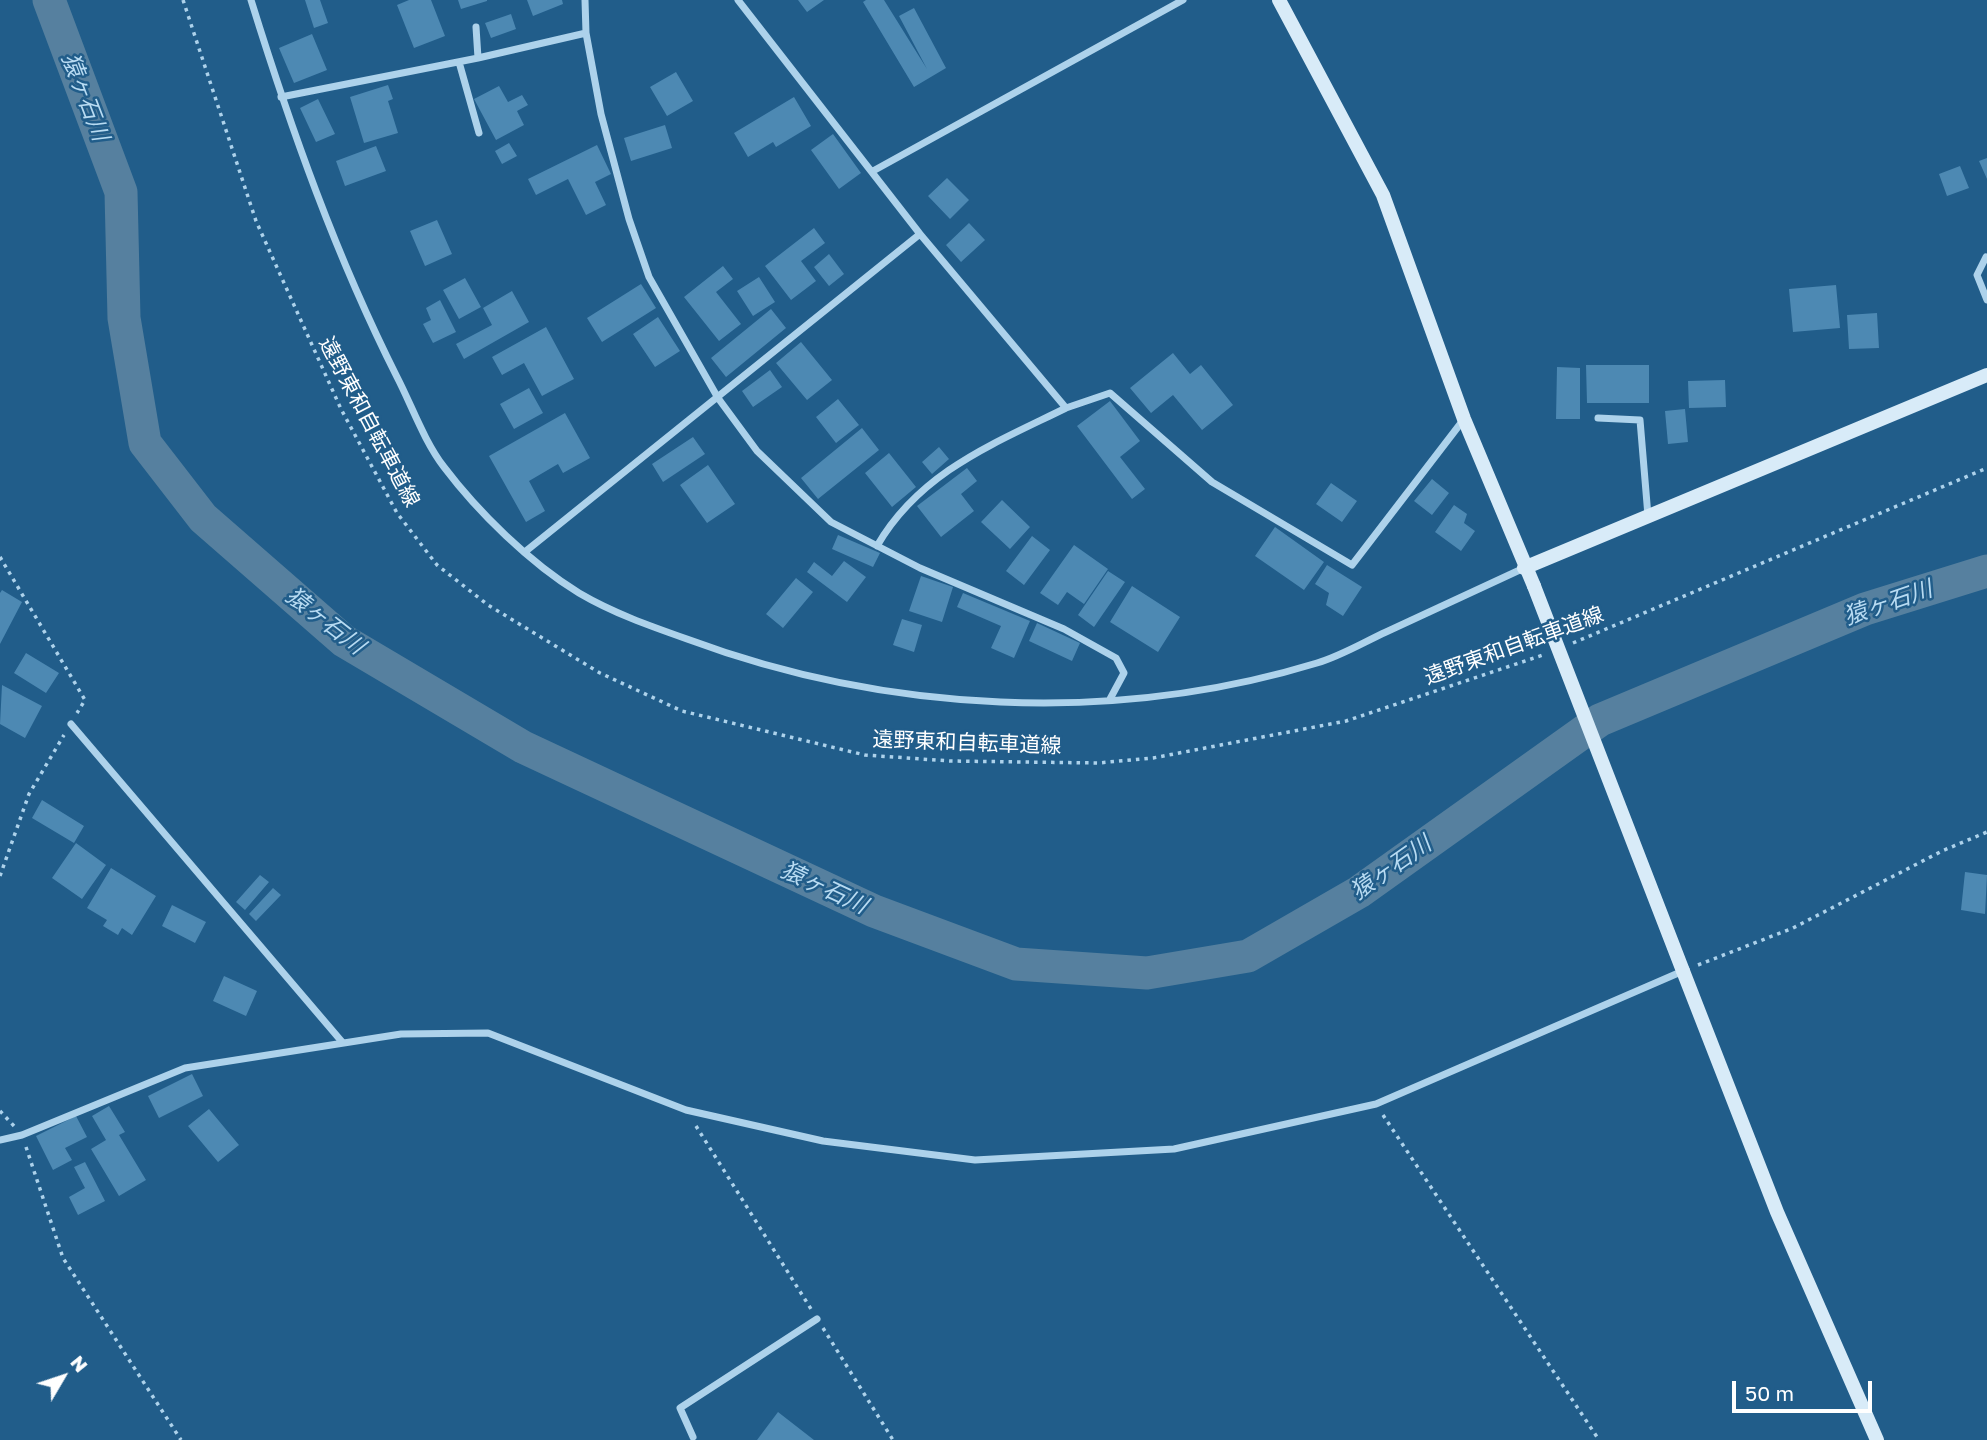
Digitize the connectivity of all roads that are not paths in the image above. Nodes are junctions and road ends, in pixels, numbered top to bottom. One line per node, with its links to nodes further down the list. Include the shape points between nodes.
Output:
1 (251, 0): 10 (street)
2 (585, 0): 7 (street)
3 (738, 0): 12 (street)
4 (1183, 0): 12 (street)
5 (1279, 0): 20 (street, via 1383,195)
6 (476, 27): 8 (street)
7 (586, 33): 8 (street); 17 (street, via 601,114 649,276)
8 (478, 58): 9 (street)
9 (459, 62): 10 (street); 11 (street)
10 (281, 97): 23 (street, via 324,219 441,464 495,527)
11 (479, 134)
12 (873, 171): 13 (street)
13 (920, 234): 17 (street); 18 (street)
14 (1986, 257): 15 (street, via 1977,275)
15 (1987, 300)
16 (1987, 375): 21 (street)
17 (718, 398): 22 (street, via 757,450 802,498 831,522); 23 (street)
18 (1066, 408): 20 (street, via 1110,393 1212,482 1352,565); 22 (street, via 964,458 893,517)
19 (1598, 418): 21 (street, via 1640,420)
20 (1464, 419): 24 (street)
21 (1648, 516): 24 (street)
22 (877, 546): 25 (street, via 1064,629 1116,658 1124,673)
23 (526, 551): 25 (street, via 577,592 627,617 727,654 823,680 1008,702)
24 (1524, 568): 25 (street, via 1320,662 1195,693); 27 (street, bridge)
25 (1110, 699)
26 (71, 724): 28 (street)
27 (1683, 971): 28 (street, via 1376,1104 1174,1149 975,1160 823,1141 686,1110 488,1033 401,1034); 32 (street, via 1777,1212)
28 (343, 1043): 29 (street, via 185,1068)
29 (0, 1140)
30 (817, 1319): 31 (street, via 680,1408)
31 (694, 1437)
32 (1877, 1440)

